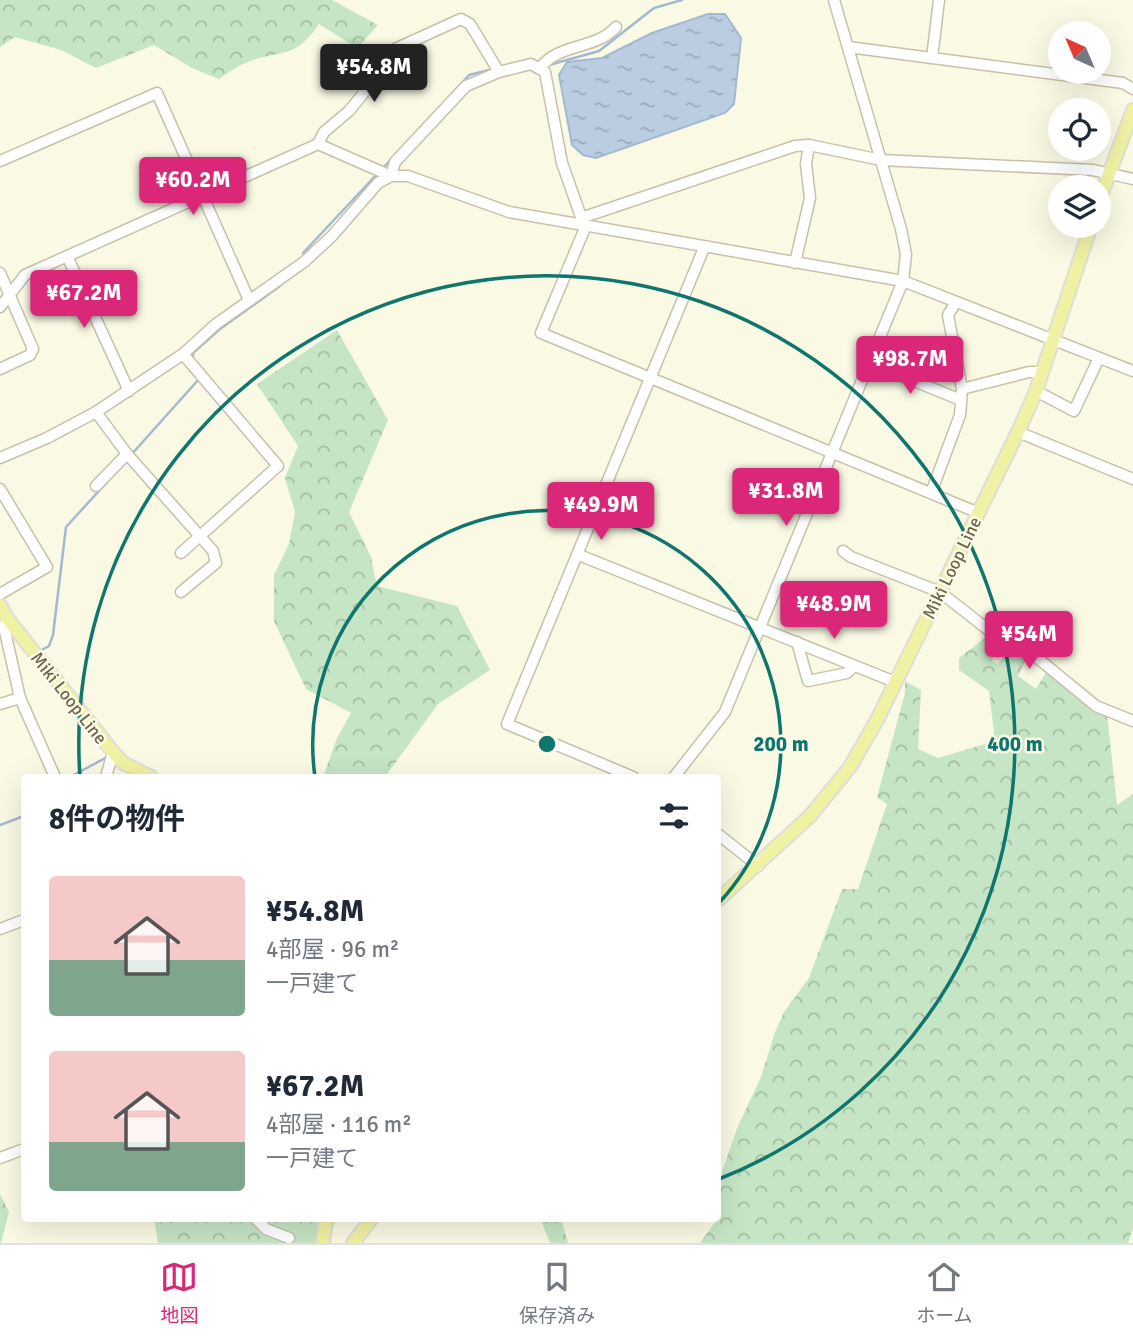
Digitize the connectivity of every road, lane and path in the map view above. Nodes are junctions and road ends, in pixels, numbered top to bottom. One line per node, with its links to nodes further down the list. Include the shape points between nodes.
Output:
1 (834, 0): 4 (street)
2 (939, 0): 5 (street)
3 (616, 27): 6 (street, via 608,37 548,56)
4 (848, 47): 5 (street); 12 (street)
5 (932, 58): 8 (street, via 1123,83)
6 (540, 68): 7 (street, via 531,64); 19 (street, via 545,72 562,163)
7 (499, 72): 10 (street, via 470,24 461,19 395,49); 16 (street, via 466,86 395,162)
8 (1133, 89)
9 (1133, 110): 14 (main road)
10 (318, 144): 16 (street); 18 (street)
11 (809, 145): 12 (street); 19 (street, via 795,146); 23 (street, via 810,198)
12 (881, 160): 14 (street, via 1051,167); 25 (street, via 906,254)
13 (0, 162): 18 (street, via 157,93)
14 (1108, 175)
15 (1111, 175): 17 (street)
16 (391, 176): 19 (street, via 408,176 509,212); 27 (street, via 378,183 304,262)
17 (1133, 178)
18 (203, 196): 22 (street); 27 (street)
19 (583, 223): 21 (street); 37 (street, via 541,333)
20 (1087, 238): 30 (main road, Miki Loop Line)
21 (704, 248): 23 (street); 37 (street)
22 (68, 256): 26 (street, via 25,275); 38 (street)
23 (795, 263): 25 (street)
24 (0, 273): 26 (street)
25 (903, 281): 28 (street); 33 (street)
26 (10, 295): 29 (street); 34 (street, via 33,349 30,355)
27 (248, 300): 31 (street)
28 (956, 302): 30 (street); 40 (street, via 948,315)
29 (0, 307)
30 (1052, 340): 32 (street); 36 (main road, Miki Loop Line)
31 (183, 354): 38 (street); 51 (street, via 278,466)
32 (1099, 358): 35 (street); 39 (street, via 1074,411)
33 (870, 363): 40 (street); 44 (street)
34 (0, 369)
35 (1133, 371)
36 (1042, 372): 39 (main road, Miki Loop Line); 40 (street, via 1028,372)
37 (651, 379): 44 (street); 54 (street)
38 (129, 391): 41 (street)
39 (1036, 391): 42 (main road, Miki Loop Line)
40 (961, 394): 49 (street, via 956,426)
41 (96, 412): 43 (street); 45 (street)
42 (1018, 432): 46 (street); 50 (main road, Miki Loop Line)
43 (127, 454): 47 (street); 51 (street)
44 (833, 456): 49 (street); 60 (street)
45 (0, 458)
46 (1133, 479)
47 (96, 486)
48 (0, 489): 57 (street, via 47,567)
49 (931, 493): 50 (street)
50 (979, 513): 56 (main road, Miki Loop Line)
51 (200, 536): 53 (street); 55 (street, via 214,551 216,563)
52 (843, 551): 56 (street)
53 (181, 553)
54 (579, 555): 60 (street); 71 (street, via 506,724)
55 (181, 592)
56 (940, 592): 63 (main road, Miki Loop Line); 66 (street, via 991,632 1035,656 1096,706)
57 (0, 594)
58 (0, 605): 59 (main road, Miki Loop Line)
59 (7, 618): 64 (street, via 4,627); 67 (main road, Miki Loop Line)
60 (761, 627): 61 (street); 72 (street, via 724,712)
61 (797, 642): 62 (street); 62 (street, via 808,681 847,673)
62 (854, 666): 63 (street)
63 (894, 682): 74 (main road, Miki Loop Line, via 850,766 810,816)
64 (20, 698): 65 (street); 68 (street)
65 (0, 704)
66 (1133, 721)
67 (113, 752): 69 (street); 70 (main road, Miki Loop Line, via 123,764)
68 (54, 774)
69 (107, 774)
70 (145, 774)
71 (626, 774)
72 (676, 774)
73 (721, 836): 74 (street)
74 (758, 866): 75 (main road, Miki Loop Line)
75 (721, 897)
76 (21, 921): 77 (street)
77 (0, 929)
78 (21, 1150): 79 (street)
79 (0, 1158)
80 (259, 1222): 83 (street)
81 (326, 1222): 84 (main road)
82 (369, 1222): 85 (main road)
83 (289, 1238)
84 (323, 1243)
85 (354, 1243)

